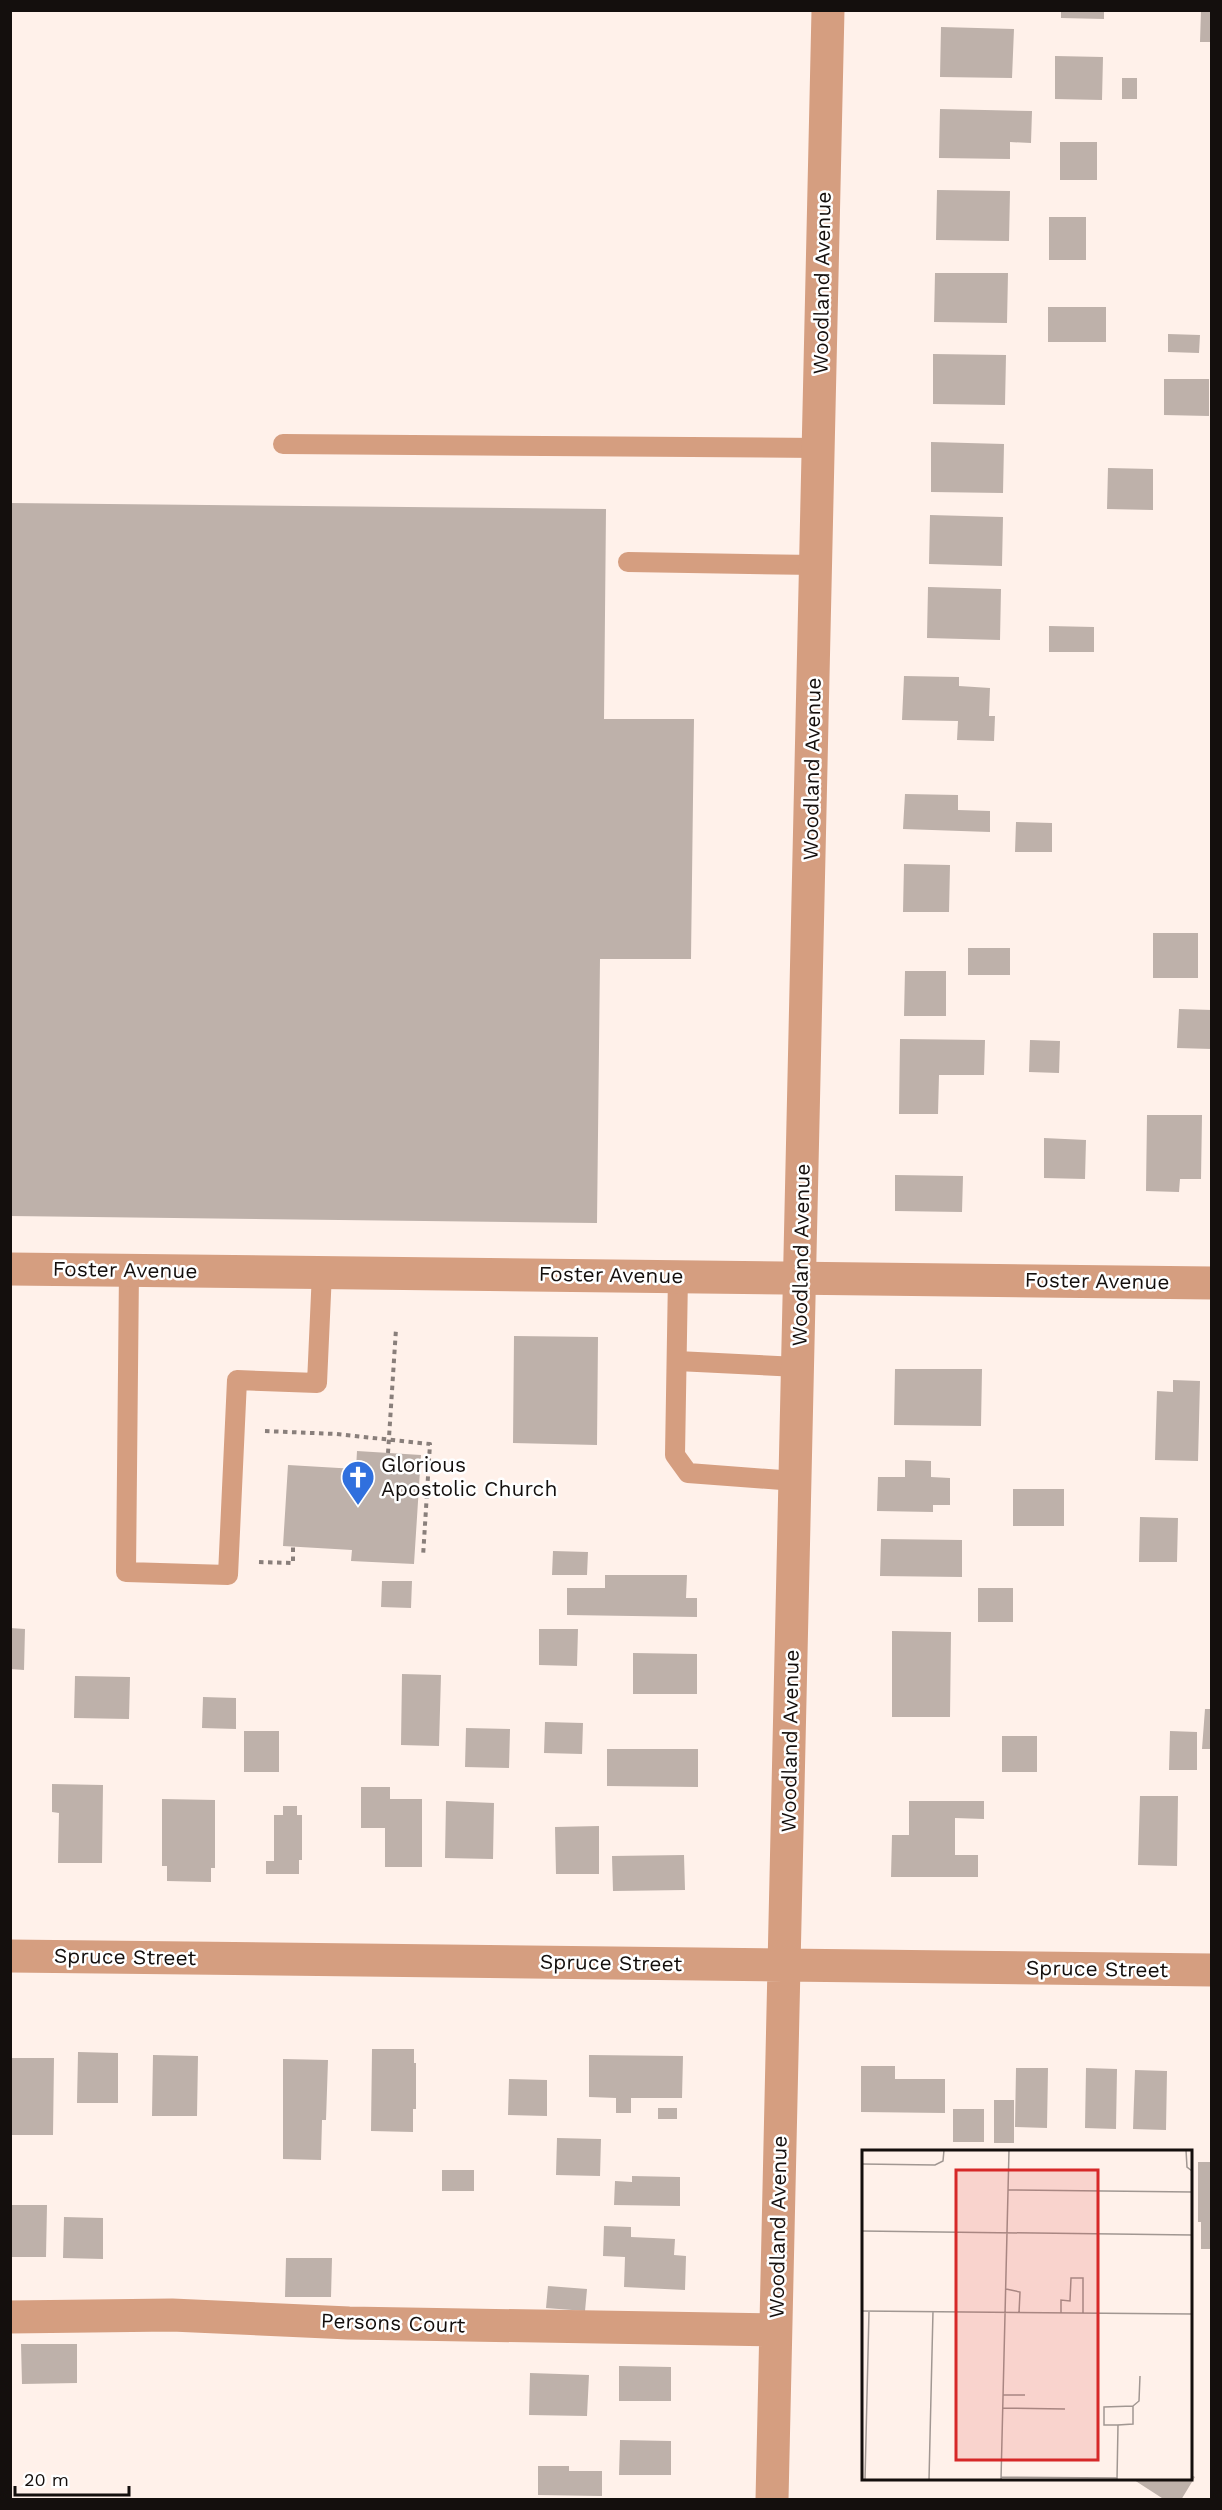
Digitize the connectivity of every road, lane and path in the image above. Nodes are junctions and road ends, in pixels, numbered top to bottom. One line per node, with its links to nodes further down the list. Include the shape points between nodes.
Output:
1 (828, 10): 3 (street, Woodland Avenue)
2 (283, 444): 3 (lane)
3 (819, 448): 5 (street, Woodland Avenue)
4 (628, 562): 5 (lane)
5 (816, 565): 10 (street, Woodland Avenue)
6 (10, 1269): 7 (street, Foster Avenue)
7 (129, 1270): 8 (street, Foster Avenue); 8 (lane, via 126,1572 228,1575 237,1380 317,1383)
8 (322, 1272): 9 (street, Foster Avenue)
9 (678, 1276): 10 (street, Foster Avenue); 13 (lane)
10 (800, 1277): 11 (street, Foster Avenue); 14 (street, Woodland Avenue)
11 (1212, 1283)
12 (396, 1329): 16 (path)
13 (677, 1361): 14 (lane); 18 (lane, via 675,1455 688,1473)
14 (798, 1367): 18 (street, Woodland Avenue)
15 (282, 1432): 16 (path)
16 (389, 1441): 17 (path); 20 (path, via 430,1444)
17 (388, 1453)
18 (795, 1481): 23 (street, Woodland Avenue)
19 (293, 1546): 21 (path, via 293,1563)
20 (423, 1557)
21 (276, 1563)
22 (10, 1956): 23 (street, Spruce Street)
23 (785, 1965): 24 (street, Spruce Street); 26 (street, Woodland Avenue)
24 (1212, 1970)
25 (10, 2317): 26 (street, Persons Court, via 172,2314 360,2323)
26 (775, 2330): 27 (street, Woodland Avenue)
27 (772, 2499)

